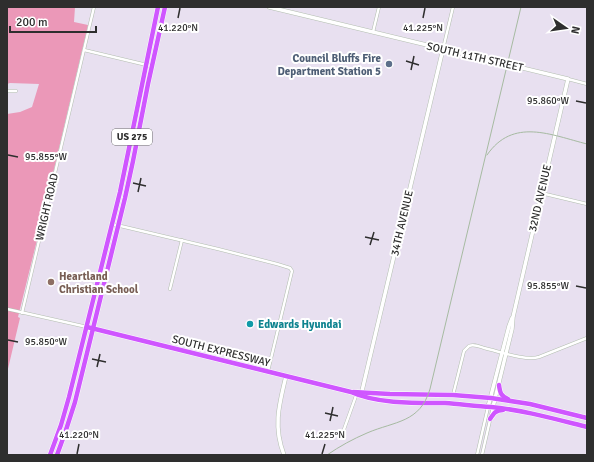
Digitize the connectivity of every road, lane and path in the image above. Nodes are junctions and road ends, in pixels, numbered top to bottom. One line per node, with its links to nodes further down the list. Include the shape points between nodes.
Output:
1 (94, 7): 9 (street, WRIGHT ROAD)
2 (158, 7): 10 (main road, US 275)
3 (165, 7): 11 (main road, US 275)
4 (269, 7): 7 (street, SOUTH 11TH STREET)
5 (379, 7): 7 (street)
6 (453, 7): 8 (street)
7 (373, 32): 8 (street, SOUTH 11TH STREET)
8 (443, 49): 12 (street, SOUTH 11TH STREET); 31 (street, 34TH AVENUE)
9 (84, 50): 10 (street); 23 (street, WRIGHT ROAD)
10 (146, 65): 11 (street); 18 (main road, US 275)
11 (151, 66): 19 (main road, US 275)
12 (568, 79): 13 (street, SOUTH 11TH STREET); 16 (street, 32ND AVENUE)
13 (587, 84)
14 (7, 91): 15 (street)
15 (16, 91)
16 (541, 194): 17 (street); 27 (street, 32ND AVENUE)
17 (587, 204)
18 (112, 224): 19 (street); 24 (main road, US 275)
19 (119, 225): 20 (street); 25 (main road, US 275)
20 (182, 240): 21 (street); 28 (street, via 277,264 291,270)
21 (170, 289)
22 (7, 310): 23 (street)
23 (22, 313): 24 (street)
24 (87, 327): 25 (main road, SOUTH EXPRESSWAY); 41 (main road, US 275, via 66,411)
25 (93, 329): 28 (main road, SOUTH EXPRESSWAY); 42 (main road, US 275, via 70,420)
26 (587, 338): 27 (street, via 535,358)
27 (504, 353): 30 (street, 32ND AVENUE); 32 (street, via 476,345 466,347); 33 (street, 32ND AVENUE)
28 (268, 372): 29 (main road, SOUTH EXPRESSWAY)
29 (286, 376): 31 (main road, SOUTH EXPRESSWAY); 43 (street, via 277,424)
30 (499, 385): 33 (street, 32ND AVENUE); 34 (main road, via 502,396)
31 (359, 393): 32 (main road, SOUTH EXPRESSWAY); 35 (main road, SOUTH EXPRESSWAY, via 376,399 404,402); 40 (street)
32 (453, 396): 33 (main road, SOUTH EXPRESSWAY)
33 (493, 398): 34 (main road, SOUTH EXPRESSWAY); 35 (street, 32ND AVENUE)
34 (516, 402): 37 (main road, SOUTH EXPRESSWAY)
35 (491, 407): 36 (main road, SOUTH EXPRESSWAY); 38 (street, 32ND AVENUE); 44 (street, 32ND AVENUE)
36 (509, 410): 38 (main road, via 497,411); 39 (main road, SOUTH EXPRESSWAY)
37 (587, 418)
38 (490, 419): 45 (street, 32ND AVENUE)
39 (587, 427)
40 (343, 432)
41 (50, 455)
42 (56, 455)
43 (284, 455)
44 (477, 455)
45 (482, 455)

